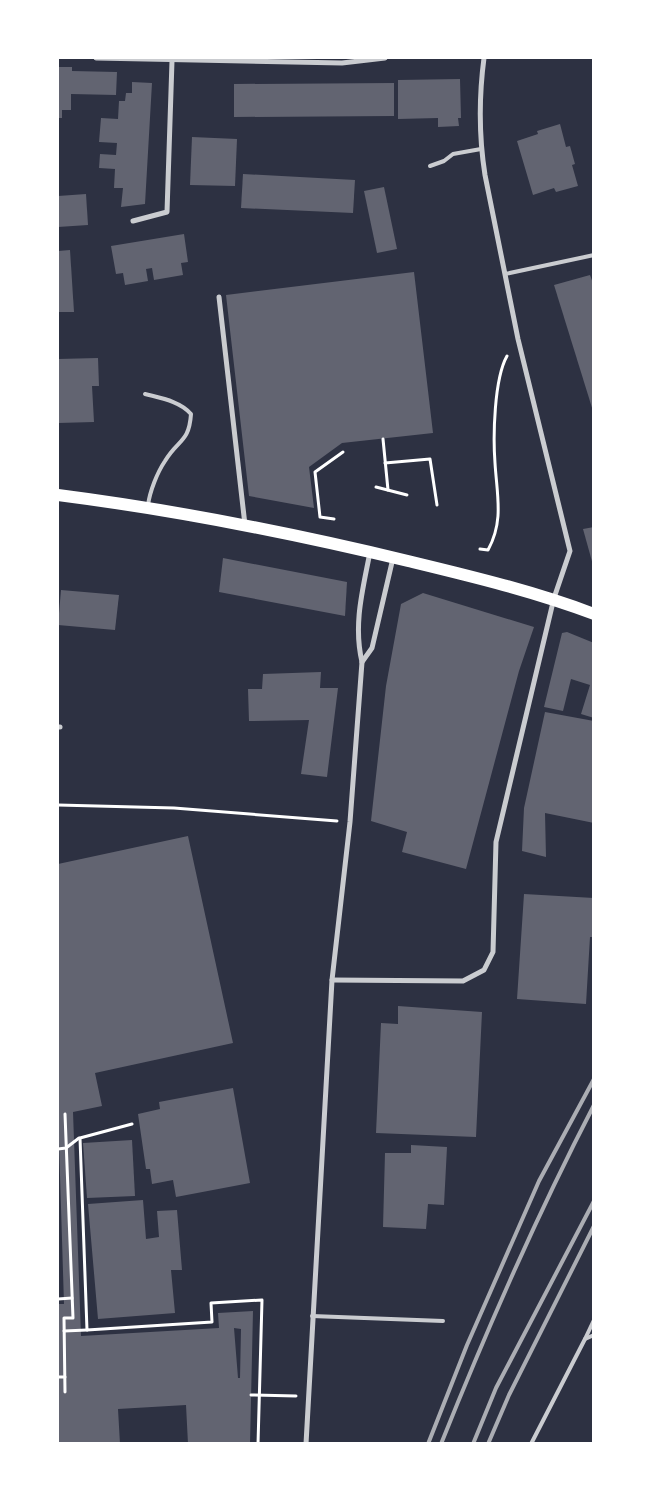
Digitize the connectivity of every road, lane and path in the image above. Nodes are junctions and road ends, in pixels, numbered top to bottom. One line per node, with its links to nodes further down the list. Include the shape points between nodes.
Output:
1 (96, 58): 4 (street)
2 (385, 58): 4 (street, via 342,62)
3 (484, 58): 5 (street)
4 (172, 61): 7 (street, via 167,212)
5 (481, 149): 6 (lane, via 453,154); 9 (street)
6 (430, 166)
7 (133, 221)
8 (594, 255): 9 (lane)
9 (505, 274): 11 (street)
10 (219, 297): 23 (street)
11 (518, 339): 24 (path, via 498,378 494,454 499,509 496,535 488,550); 27 (street, via 570,551)
12 (145, 394): 21 (lane, via 173,402 191,414 187,436 164,462)
13 (383, 439): 15 (path)
14 (342, 452): 22 (path, via 315,472 320,516)
15 (385, 463): 17 (path); 20 (path, via 430,459)
16 (376, 487): 17 (path)
17 (388, 490): 19 (path)
18 (58, 495): 21 (main road)
19 (407, 495)
20 (437, 505)
21 (148, 508): 23 (main road)
22 (334, 519)
23 (245, 526): 25 (main road)
24 (480, 549)
25 (370, 552): 26 (main road); 29 (street, via 358,614 358,646)
26 (393, 557): 27 (main road); 29 (street, via 372,648)
27 (554, 598): 28 (main road); 32 (street, via 496,842 493,952 484,970 463,981)
28 (594, 614)
29 (362, 662): 31 (street)
30 (58, 804): 31 (path, via 174,808)
31 (350, 822): 32 (street)
32 (332, 980): 40 (street)
33 (65, 1114): 36 (path)
34 (132, 1124): 35 (path)
35 (80, 1138): 36 (path); 43 (path)
36 (66, 1148): 37 (path); 39 (path)
37 (58, 1149)
38 (58, 1298): 39 (path)
39 (72, 1298): 44 (path, via 73,1318 64,1318)
40 (312, 1316): 42 (lane); 52 (street)
41 (594, 1320): 46 (lane)
42 (443, 1321)
43 (87, 1330): 44 (path); 51 (path, via 212,1322 211,1303 262,1300)
44 (64, 1331): 48 (path)
45 (594, 1335): 46 (lane)
46 (585, 1339): 55 (lane)
47 (58, 1377): 48 (path)
48 (65, 1377): 49 (path)
49 (65, 1392)
50 (251, 1395): 51 (path)
51 (259, 1395): 52 (path); 53 (path)
52 (308, 1396): 54 (street)
53 (258, 1444)
54 (306, 1444)
55 (531, 1444)

